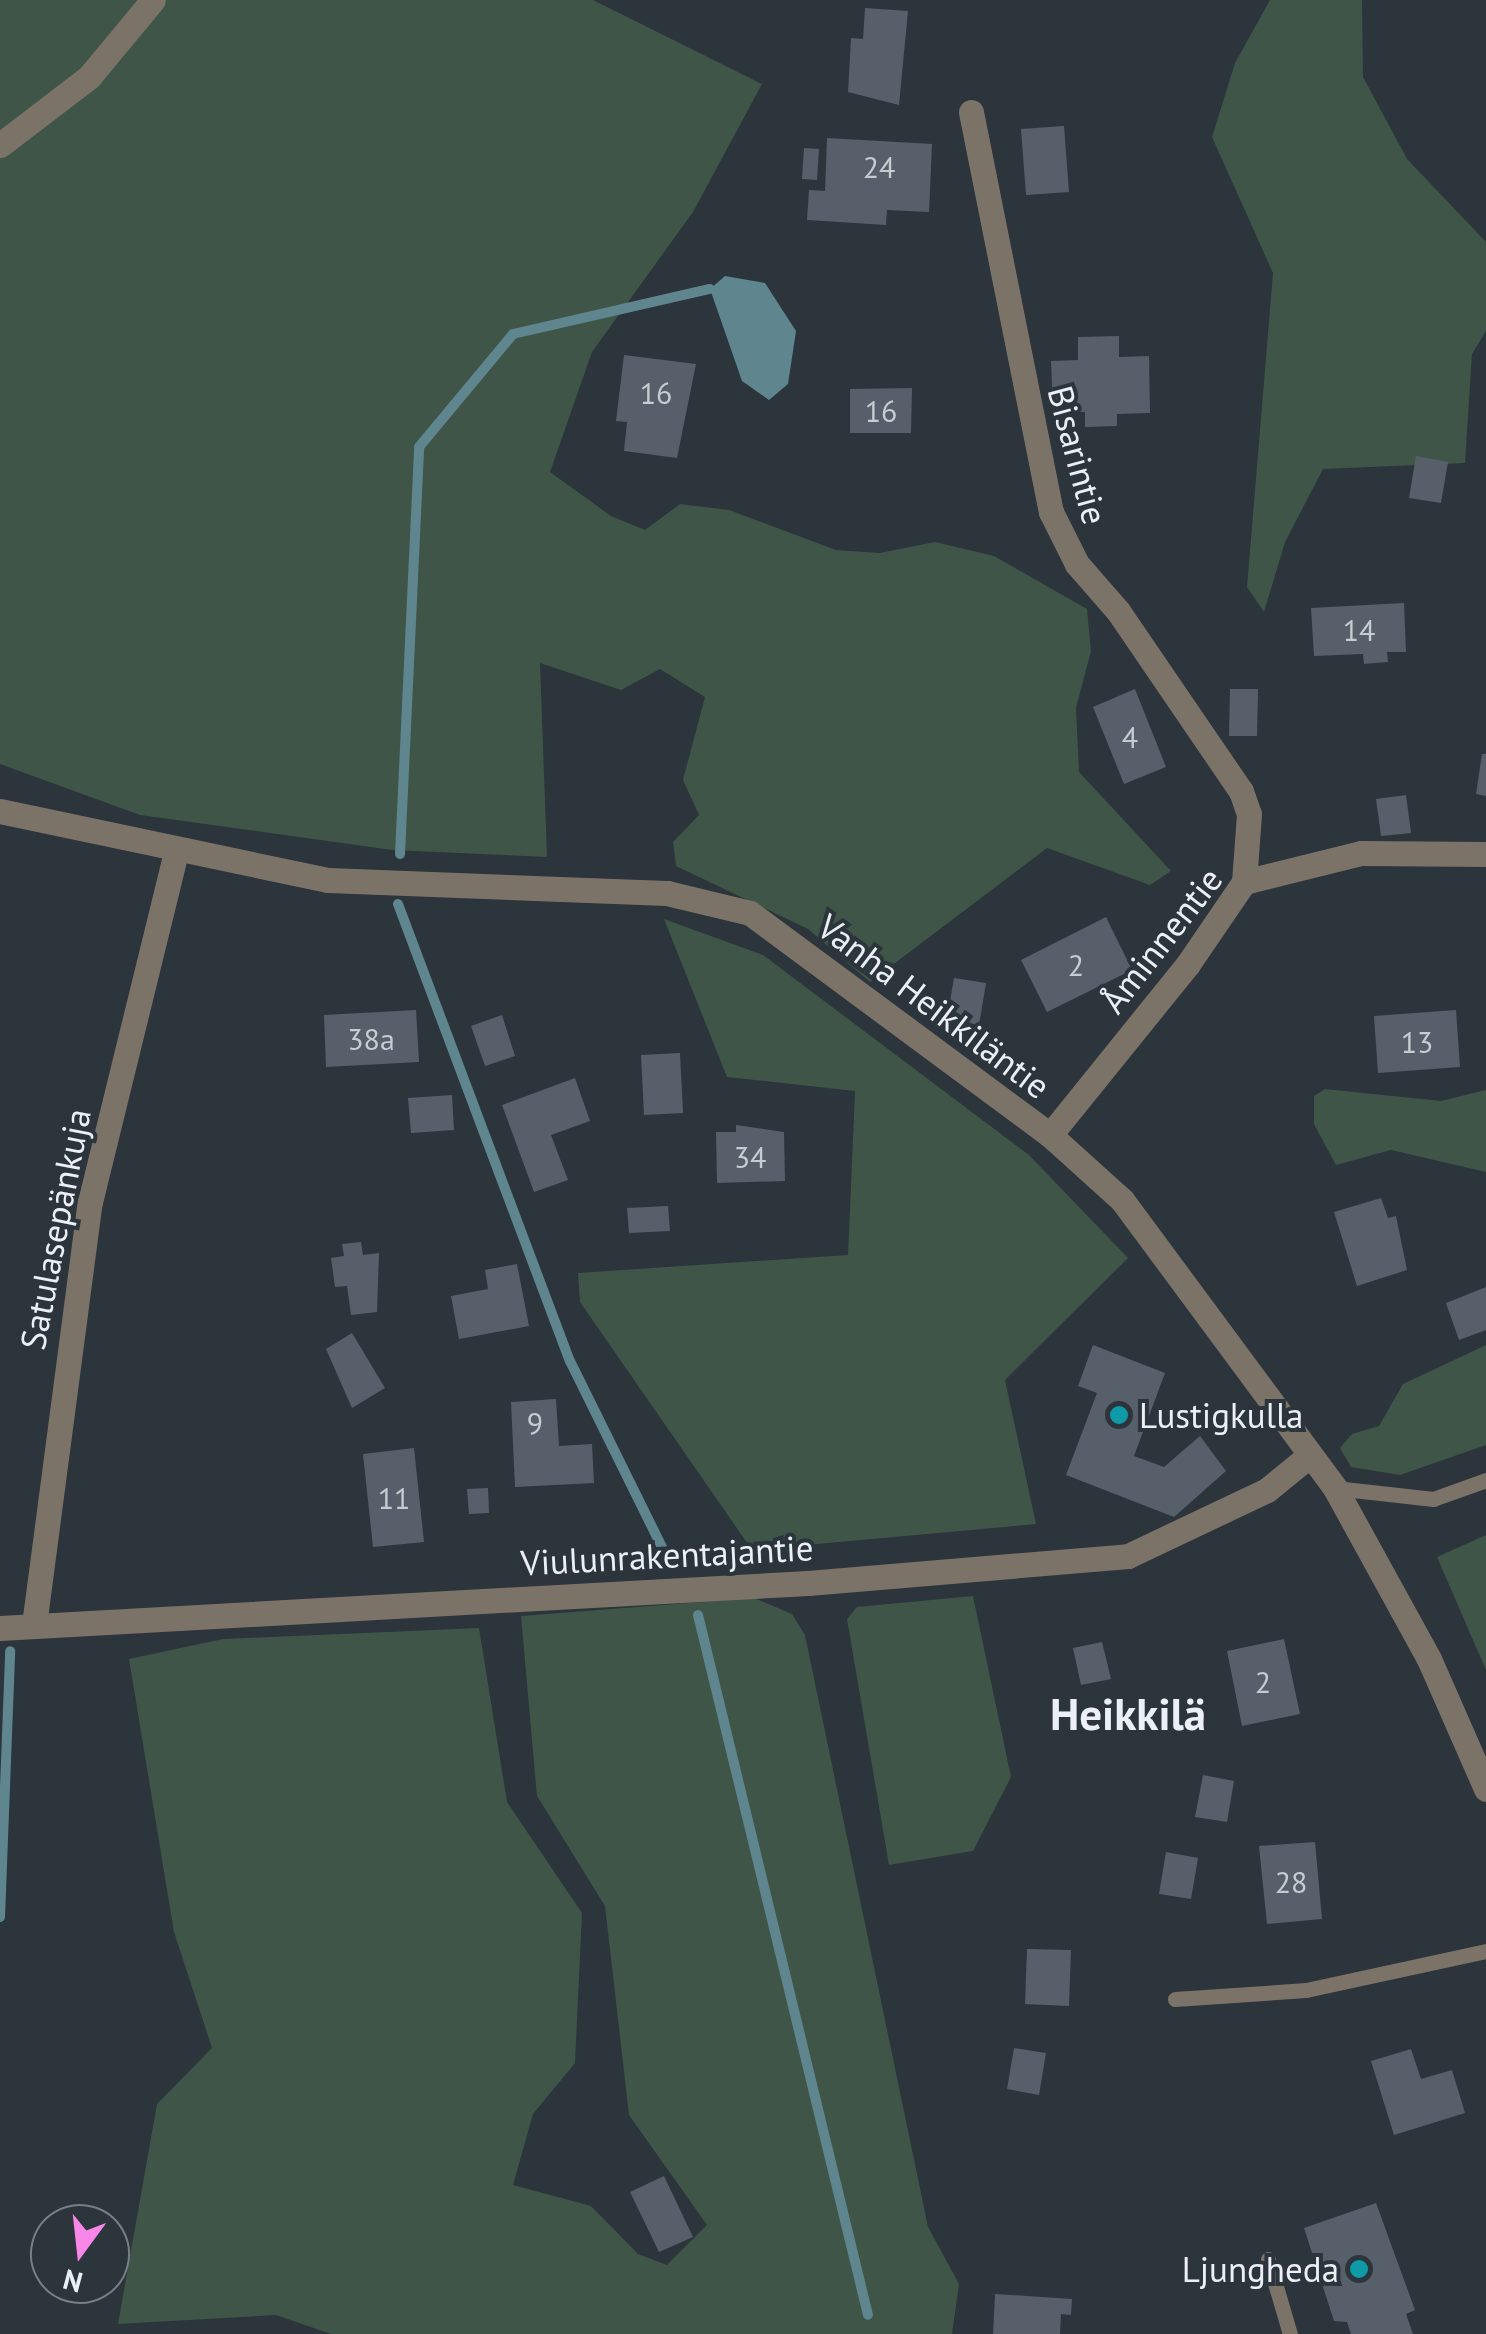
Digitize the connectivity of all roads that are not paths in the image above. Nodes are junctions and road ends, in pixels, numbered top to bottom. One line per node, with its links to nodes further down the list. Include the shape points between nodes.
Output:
1 (153, 0): 3 (street, via 90,77)
2 (971, 112): 7 (street, Bisarintie, via 1051,512 1076,564 1118,611 1240,790 1249,814)
3 (0, 144)
4 (0, 810): 5 (street, Vanha Heikkiläntie)
5 (176, 851): 8 (street, Vanha Heikkiläntie, via 328,880 640,891 725,904 750,913); 12 (street, Satulasepänkuja, via 90,1202)
6 (1486, 854): 7 (street, Åminnentie, via 1361,853)
7 (1244, 882): 8 (street, Åminnentie, via 1188,964)
8 (1050, 1135): 9 (street, Vanha Heikkiläntie, via 1122,1200)
9 (1310, 1455): 11 (street, Vanha Heikkiläntie); 12 (street, Viulunrakentajantie, via 1267,1490 1128,1556 808,1582)
10 (1486, 1480): 11 (lane, via 1433,1499)
11 (1335, 1488): 14 (street, Vanha Heikkiläntie, via 1429,1659)
12 (34, 1625): 13 (street, Viulunrakentajantie)
13 (0, 1628)
14 (1486, 1790)
15 (1486, 1951): 16 (lane, via 1306,1990)
16 (1175, 1999)
17 (1268, 2259): 18 (lane)
18 (1290, 2334)

